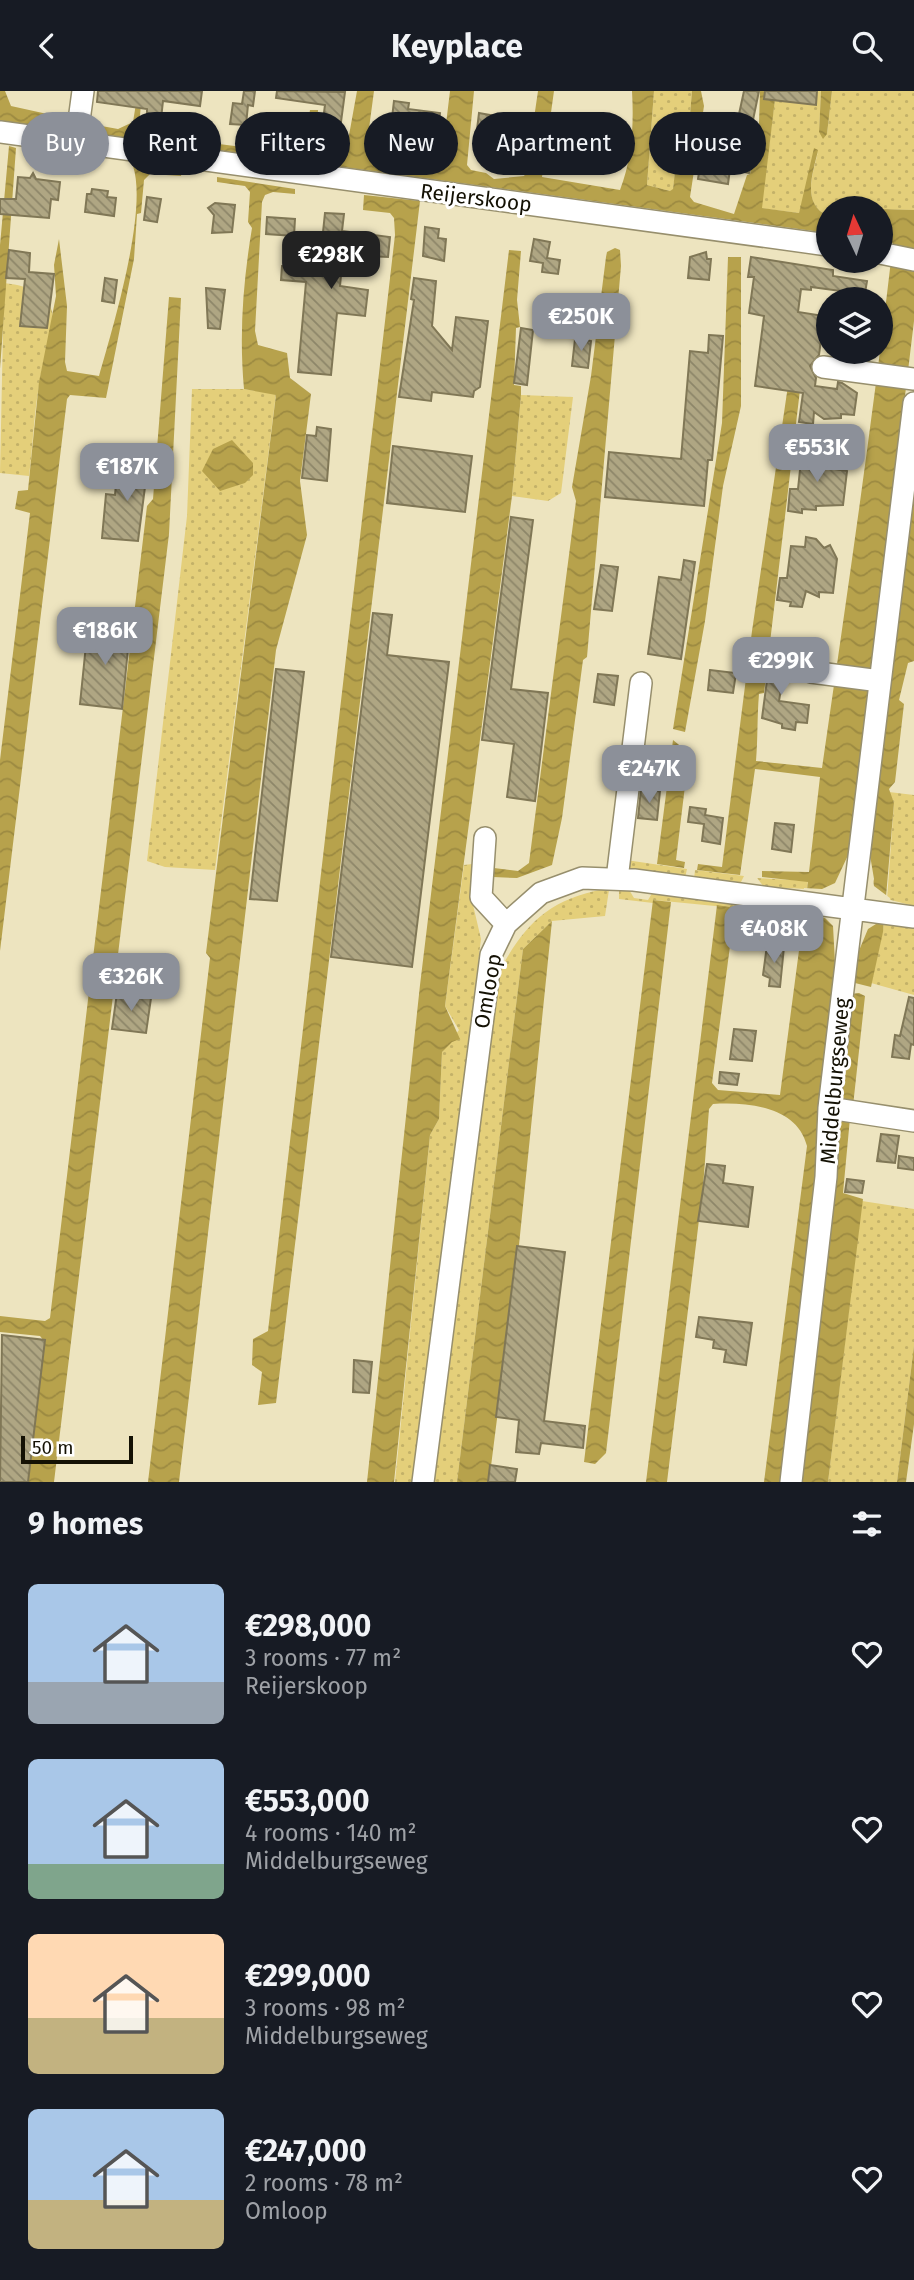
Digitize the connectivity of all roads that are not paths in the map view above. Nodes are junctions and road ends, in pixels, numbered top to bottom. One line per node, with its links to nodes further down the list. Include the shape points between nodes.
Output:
1 (83, 91): 2 (street)
2 (80, 112)
3 (0, 132): 4 (street, Reijerskoop)
4 (21, 132)
5 (109, 137): 6 (street, Reijerskoop)
6 (816, 243)
7 (893, 256): 8 (street)
8 (914, 260)
9 (823, 367): 10 (street)
10 (911, 378)
11 (914, 403): 13 (street, Middelburgseweg)
12 (811, 672): 13 (street)
13 (880, 681): 17 (street, Middelburgseweg)
14 (640, 683): 16 (street)
15 (485, 838): 19 (street, via 481,897)
16 (617, 879): 17 (street, Omloop); 19 (street, Omloop, via 582,878 541,893)
17 (852, 907): 18 (street, Omloop); 20 (street, Middelburgseweg)
18 (905, 915)
19 (506, 924): 22 (street, Omloop, via 491,955 484,1002)
20 (829, 1108): 21 (street); 23 (street, Middelburgseweg, via 826,1177)
21 (914, 1121)
22 (423, 1482)
23 (792, 1482)

